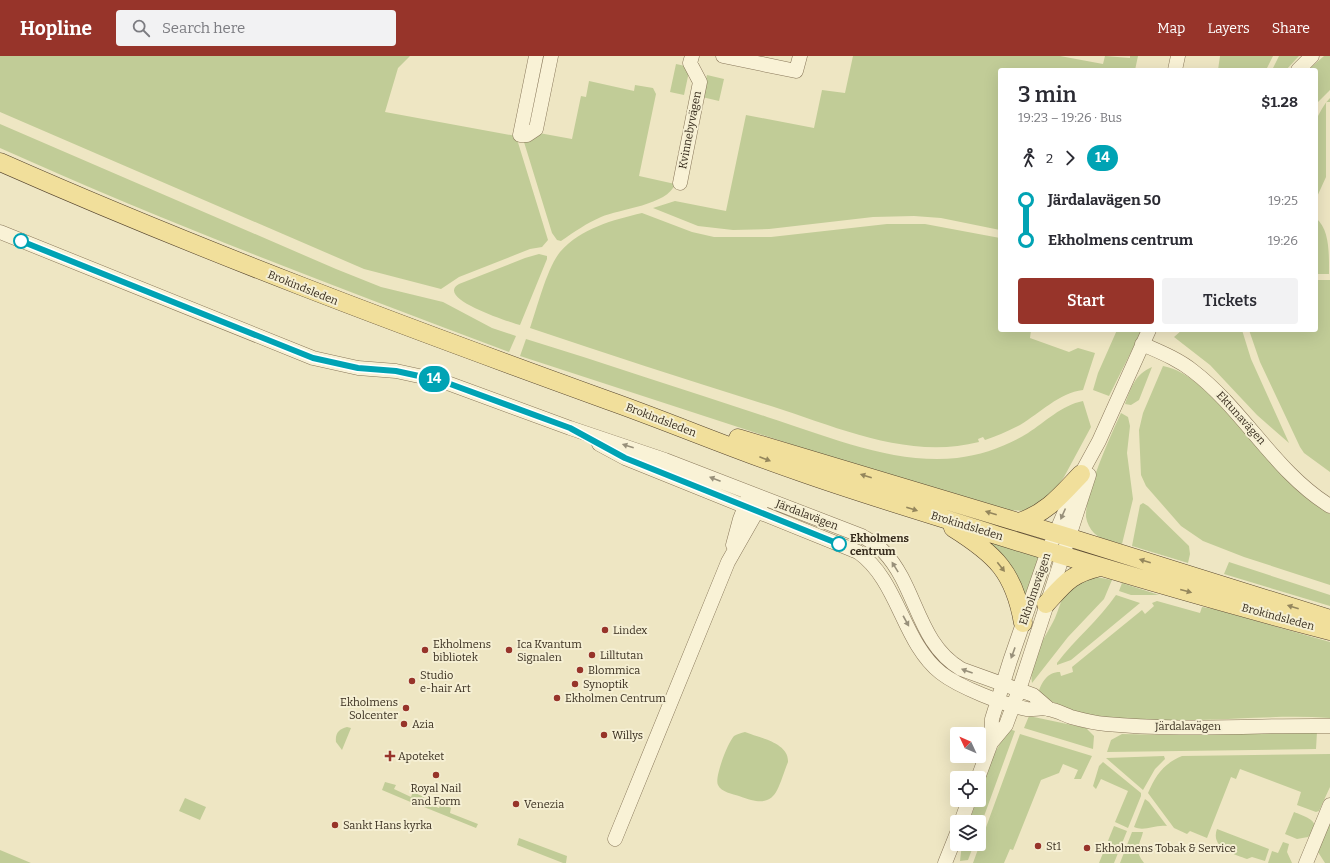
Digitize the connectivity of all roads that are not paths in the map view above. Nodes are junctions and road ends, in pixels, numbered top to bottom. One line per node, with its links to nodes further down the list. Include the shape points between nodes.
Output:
1 (536, 56): 2 (street, via 520,134 527,135 536,129)
2 (551, 56)
3 (692, 56): 11 (street, Kvinnebyvägen, via 690,63 700,82)
4 (723, 56): 5 (street, via 796,70)
5 (800, 56)
6 (1178, 56): 8 (street)
7 (1312, 56): 9 (street)
8 (1175, 68)
9 (1300, 68)
10 (0, 162): 15 (main road, Brokindsleden, via 79,197 335,300)
11 (680, 183)
12 (0, 232): 16 (street, Järdalavägen, via 313,358 442,381)
13 (1149, 332): 14 (street, Ekholmsvägen)
14 (1142, 344): 17 (street, Ekholmsvägen); 20 (street, Ektunavägen, via 1185,365 1207,382 1300,482)
15 (611, 401): 22 (main road, Brokindsleden, one-way to 22, via 797,471); 23 (main road, Brokindsleden, one-way to 15)
16 (570, 428): 19 (street, Järdalavägen, one-way to 16, via 637,449); 21 (street, Järdalavägen, via 625,458)
17 (1099, 441): 18 (street, Ekholmsvägen); 24 (street, Ekholmsvägen)
18 (1081, 474): 23 (main road, via 1049,507 1034,517); 24 (street, Ekholmsvägen, one-way to 24)
19 (757, 495): 21 (street); 31 (street, Järdalavägen, one-way to 19, via 961,669 945,657 928,635 896,568 876,545 862,536)
20 (1330, 506)
21 (751, 509): 33 (street, Järdalavägen, one-way to 33, via 839,544 866,558 879,574 919,646 932,664 951,680); 40 (street)
22 (937, 518): 25 (main road, Brokindsleden); 29 (main road, one-way to 29, via 972,540 1000,564 1015,588)
23 (1019, 522): 24 (main road, Brokindsleden)
24 (1062, 535): 25 (street, Ekholmsvägen); 28 (main road, Brokindsleden, one-way to 24)
25 (1055, 553): 26 (main road, Brokindsleden); 27 (street, Ekholmsvägen); 29 (street, Ekholmsvägen)
26 (1100, 567): 27 (main road, via 1082,571 1070,578); 30 (main road, Brokindsleden, one-way to 30)
27 (1046, 604): 32 (street, Ekholmsvägen)
28 (1330, 619)
29 (1023, 623): 31 (street, Ekholmsvägen, one-way to 31)
30 (1330, 630)
31 (1004, 684): 32 (street, Järdalavägen); 33 (street, Ekholmsvägen)
32 (1019, 690): 34 (street, Ekholmsvägen); 35 (street, Järdalavägen, via 1033,695)
33 (998, 699): 34 (street, Järdalavägen); 37 (street, Ekholmsvägen, via 992,719)
34 (1013, 704): 35 (street, Järdalavägen, via 1028,709); 37 (street, Ekholmsvägen, via 1006,725)
35 (1048, 708): 36 (street, Järdalavägen, via 1071,717 1105,724 1175,727)
36 (1330, 726)
37 (991, 743): 38 (street, Ekholmsvägen)
38 (981, 771)
39 (1330, 805): 43 (street)
40 (615, 839)
41 (950, 850): 42 (street)
42 (945, 863)
43 (1306, 863)

